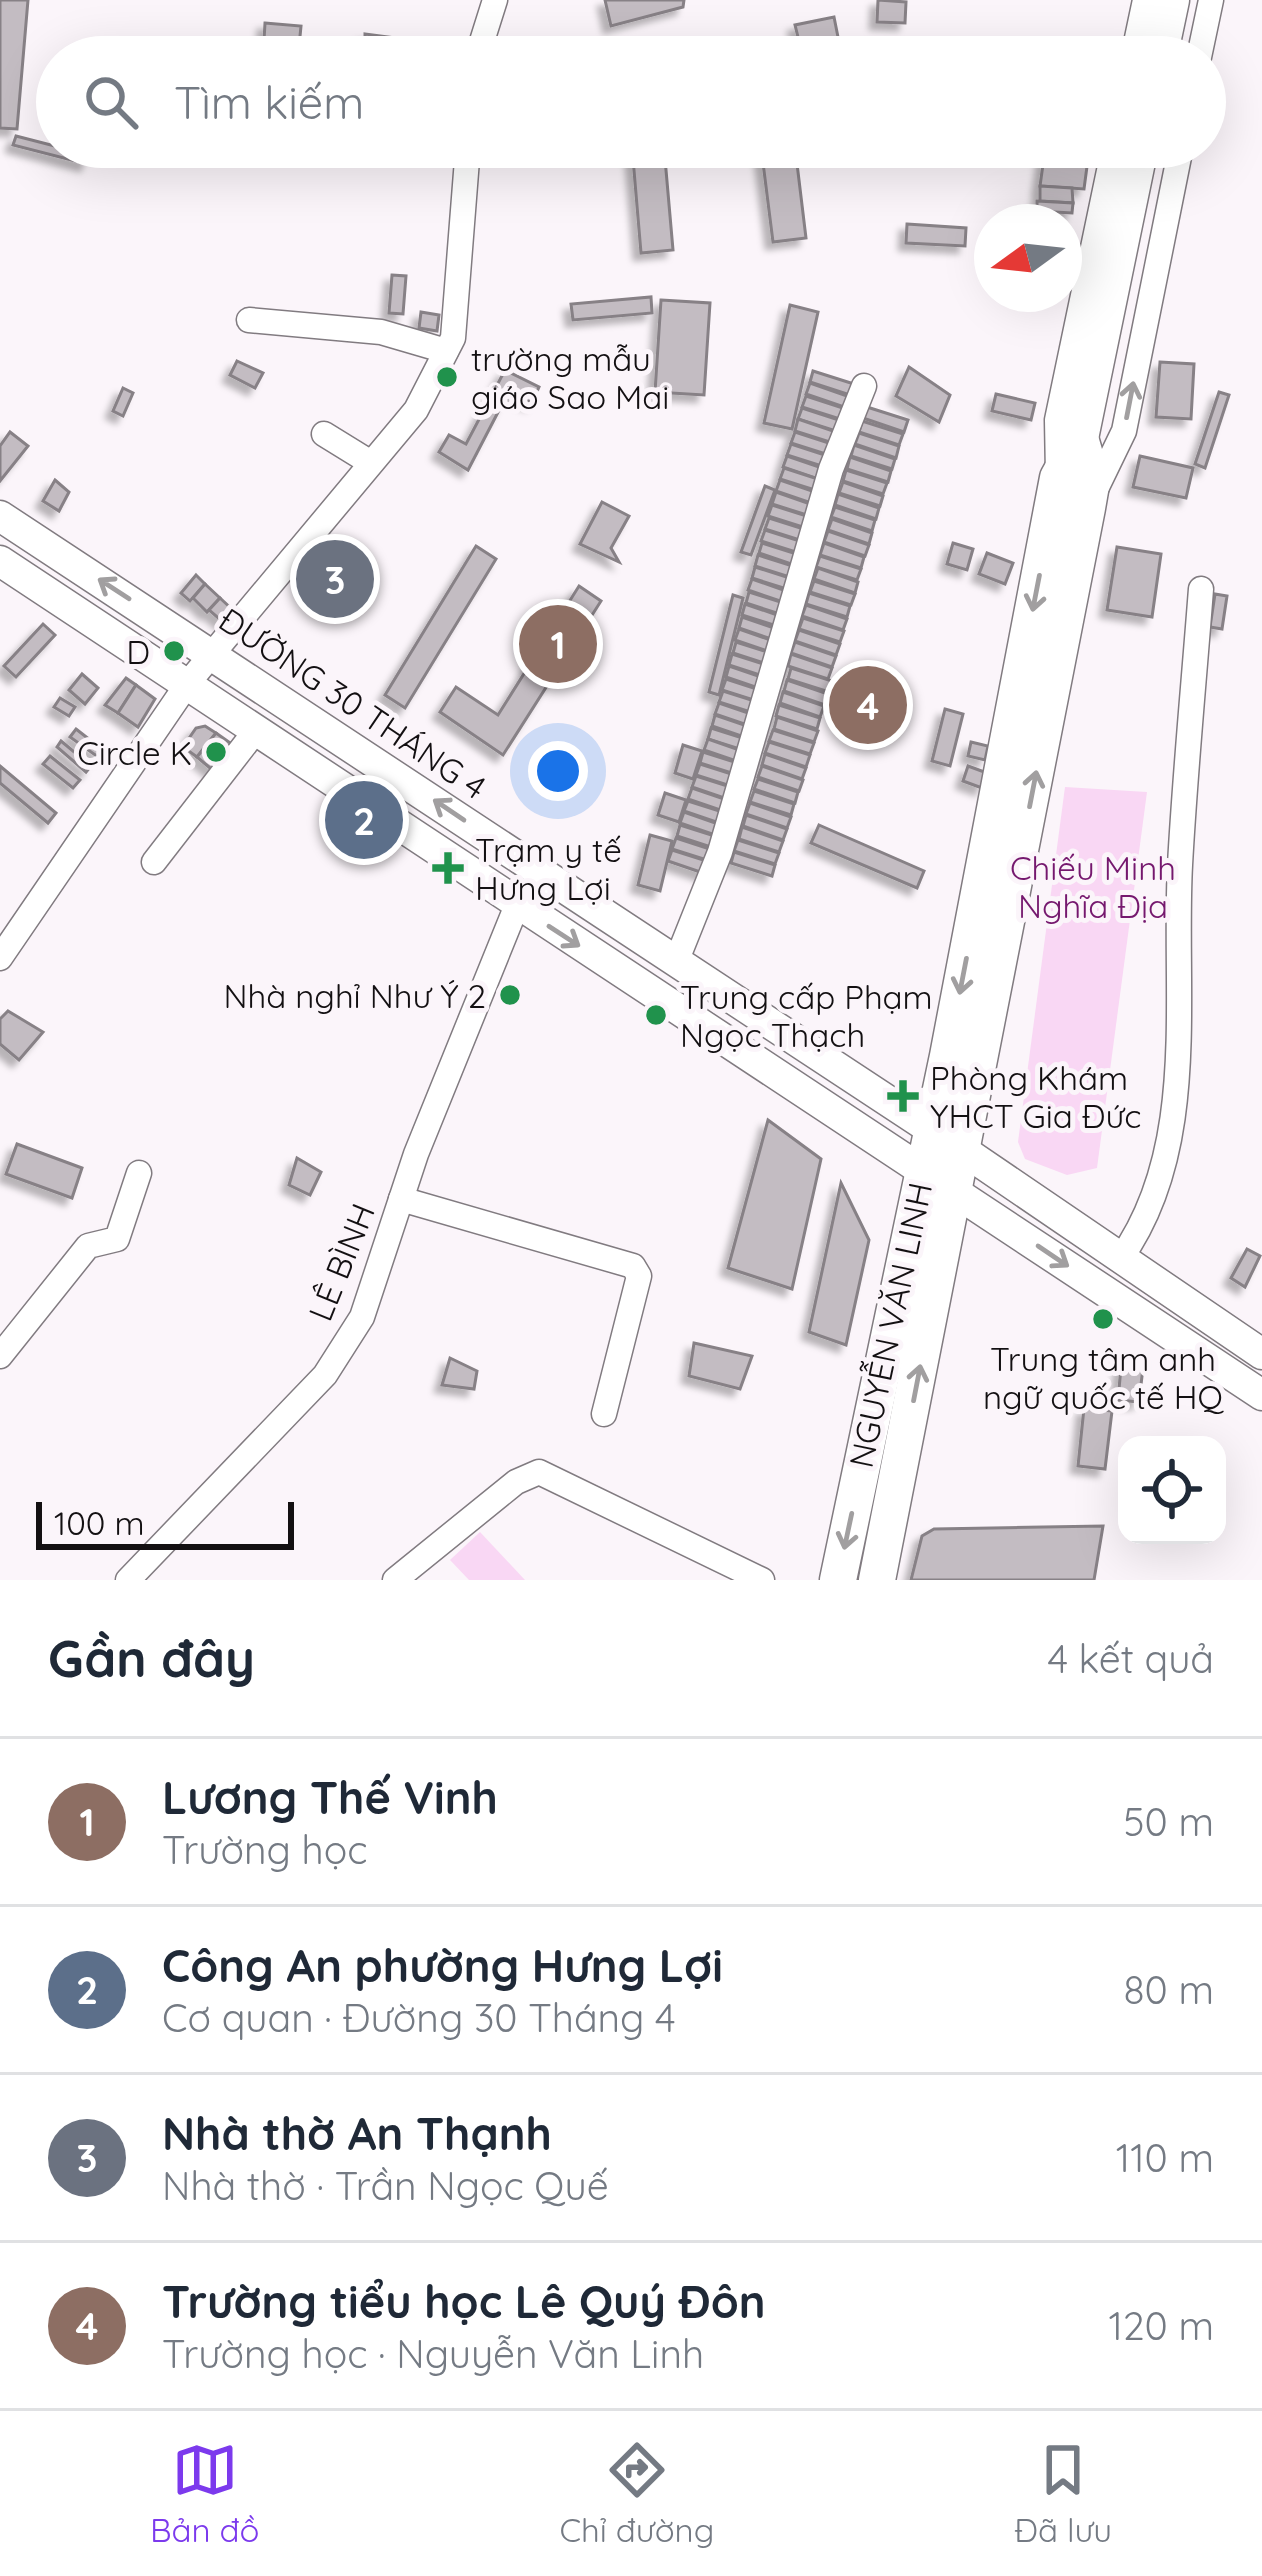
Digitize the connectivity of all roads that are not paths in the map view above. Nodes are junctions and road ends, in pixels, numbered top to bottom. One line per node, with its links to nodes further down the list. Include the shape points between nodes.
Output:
1 (495, 0): 5 (street)
2 (1144, 0): 6 (street)
3 (1171, 0): 7 (highway)
4 (1211, 0): 8 (street)
5 (484, 36)
6 (1137, 36)
7 (1163, 36)
8 (1203, 36)
9 (466, 168): 14 (street)
10 (1110, 168): 19 (street, via 1057,420)
11 (1137, 168): 17 (highway, NGUYỄN VĂN LINH)
12 (1177, 168): 20 (street, one-way to 12, via 1124,430)
13 (249, 320): 14 (street, via 381,332)
14 (446, 351): 18 (street, via 416,410)
15 (864, 386): 30 (street, via 831,469 727,830)
16 (324, 434): 18 (street)
17 (1080, 438): 19 (highway, NGUYỄN VĂN LINH); 20 (highway, NGUYỄN VĂN LINH, via 1092,479)
18 (371, 463): 24 (street)
19 (1058, 478): 31 (highway, NGUYỄN VĂN LINH, one-way to 31)
20 (1087, 508): 32 (highway, NGUYỄN VĂN LINH, one-way to 20)
21 (0, 516): 24 (main road, ĐƯỜNG 30 THÁNG 4, one-way to 21)
22 (0, 561): 25 (main road)
23 (1201, 589): 37 (street, via 1169,1155 1151,1209)
24 (212, 652): 25 (street); 30 (main road, ĐƯỜNG 30 THÁNG 4, one-way to 24)
25 (188, 683): 26 (main road); 29 (street)
26 (257, 729): 27 (street); 28 (main road)
27 (154, 862)
28 (517, 905): 33 (main road, one-way to 33); 36 (street, LÊ BÌNH)
29 (0, 958)
30 (676, 962): 31 (main road, ĐƯỜNG 30 THÁNG 4)
31 (932, 1130): 32 (main road, ĐƯỜNG 30 THÁNG 4); 33 (highway, NGUYỄN VĂN LINH)
32 (964, 1151): 35 (highway, NGUYỄN VĂN LINH); 37 (main road, ĐƯỜNG 30 THÁNG 4)
33 (922, 1170): 35 (main road); 45 (highway, NGUYỄN VĂN LINH, one-way to 45)
34 (139, 1173): 39 (street, via 117,1239 88,1246)
35 (956, 1191): 40 (main road, one-way to 40); 46 (highway, NGUYỄN VĂN LINH, one-way to 35)
36 (401, 1199): 41 (street, via 633,1266 639,1276); 42 (street, LÊ BÌNH, via 362,1317 325,1375)
37 (1120, 1259): 38 (main road, ĐƯỜNG 30 THÁNG 4)
38 (1262, 1354)
39 (0, 1356)
40 (1262, 1395)
41 (604, 1414)
42 (128, 1580)
43 (395, 1580): 44 (street, via 539,1472)
44 (762, 1580)
45 (838, 1580)
46 (877, 1580)

